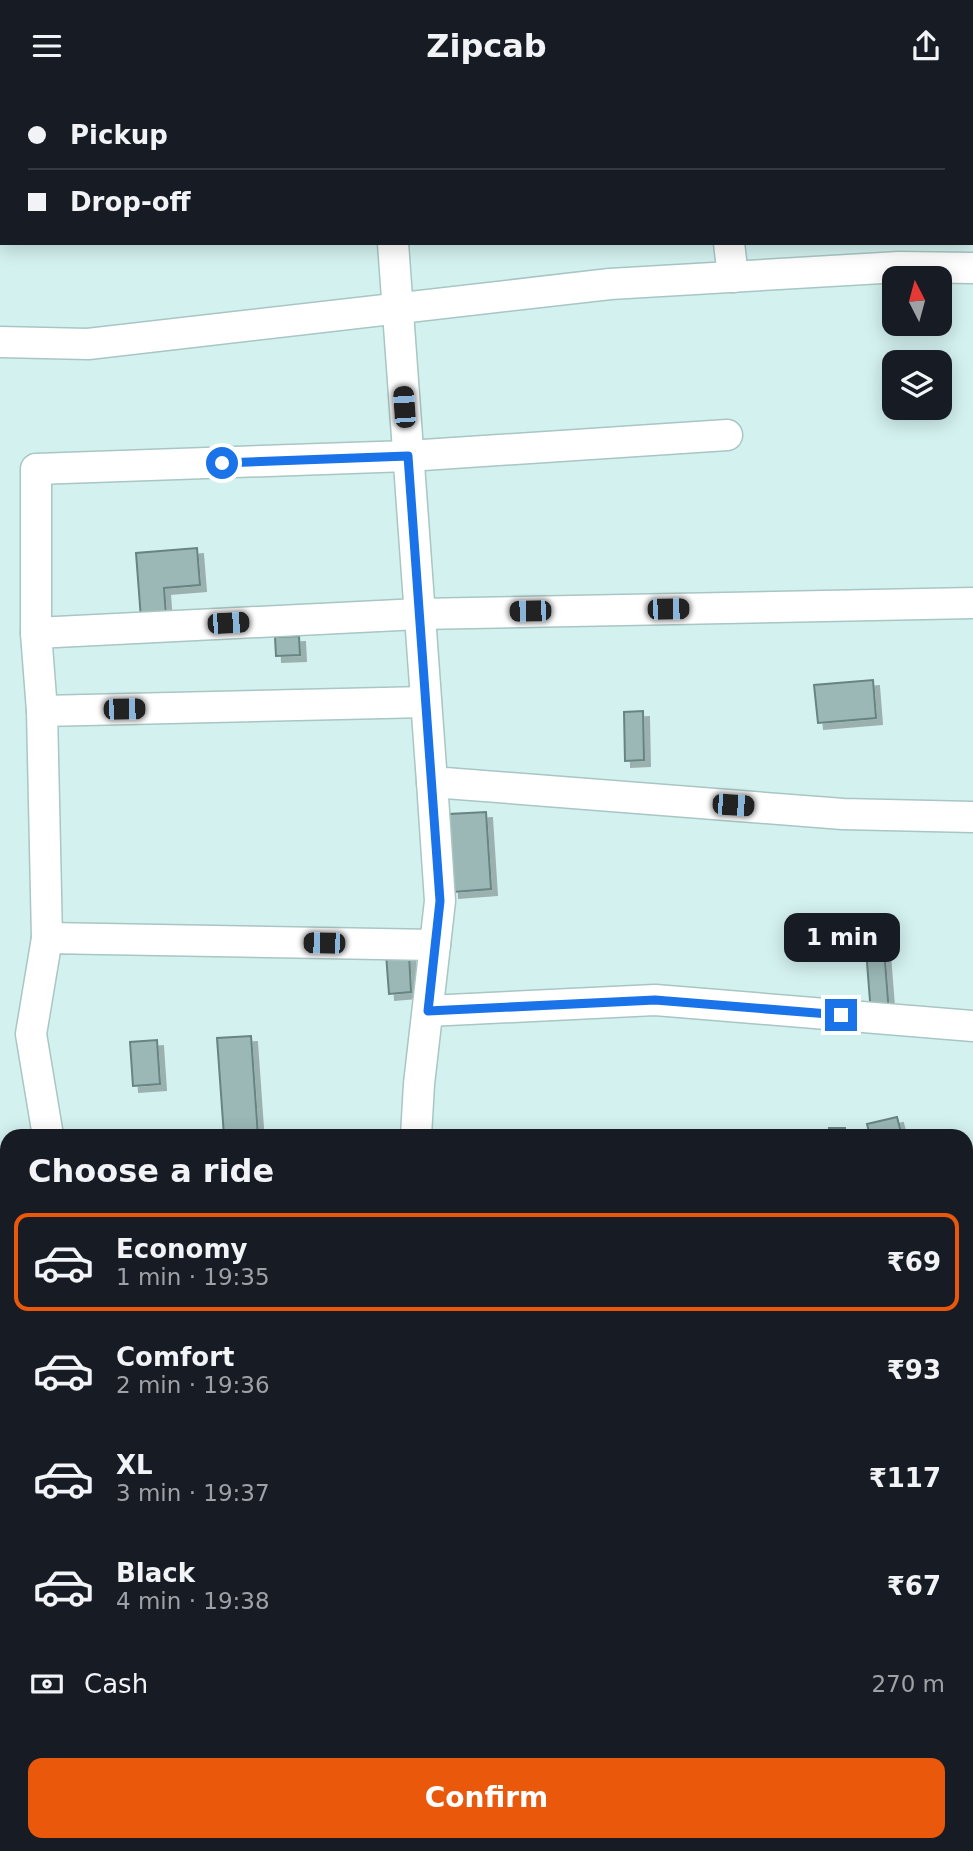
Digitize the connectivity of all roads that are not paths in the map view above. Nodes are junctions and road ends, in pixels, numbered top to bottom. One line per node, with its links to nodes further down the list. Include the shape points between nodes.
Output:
1 (393, 245): 5 (street)
2 (729, 245): 4 (street)
3 (973, 268): 4 (street, via 899,267)
4 (733, 277): 5 (street, via 610,284)
5 (396, 309): 6 (street, via 88,344); 8 (street)
6 (0, 342)
7 (727, 435): 8 (street)
8 (408, 456): 10 (street); 11 (street, via 36,469)
9 (973, 603): 10 (street)
10 (419, 614): 11 (street); 12 (street)
11 (36, 633): 13 (street)
12 (426, 702): 13 (street); 14 (street)
13 (42, 711): 16 (street)
14 (432, 782): 15 (street, via 843,814); 17 (street, via 440,901)
15 (973, 817)
16 (47, 939): 17 (street); 20 (street, via 31,1034)
17 (435, 945): 18 (street)
18 (428, 1011): 19 (street, via 655,1000); 21 (street)
19 (973, 1026)
20 (47, 1129)
21 (416, 1129)

